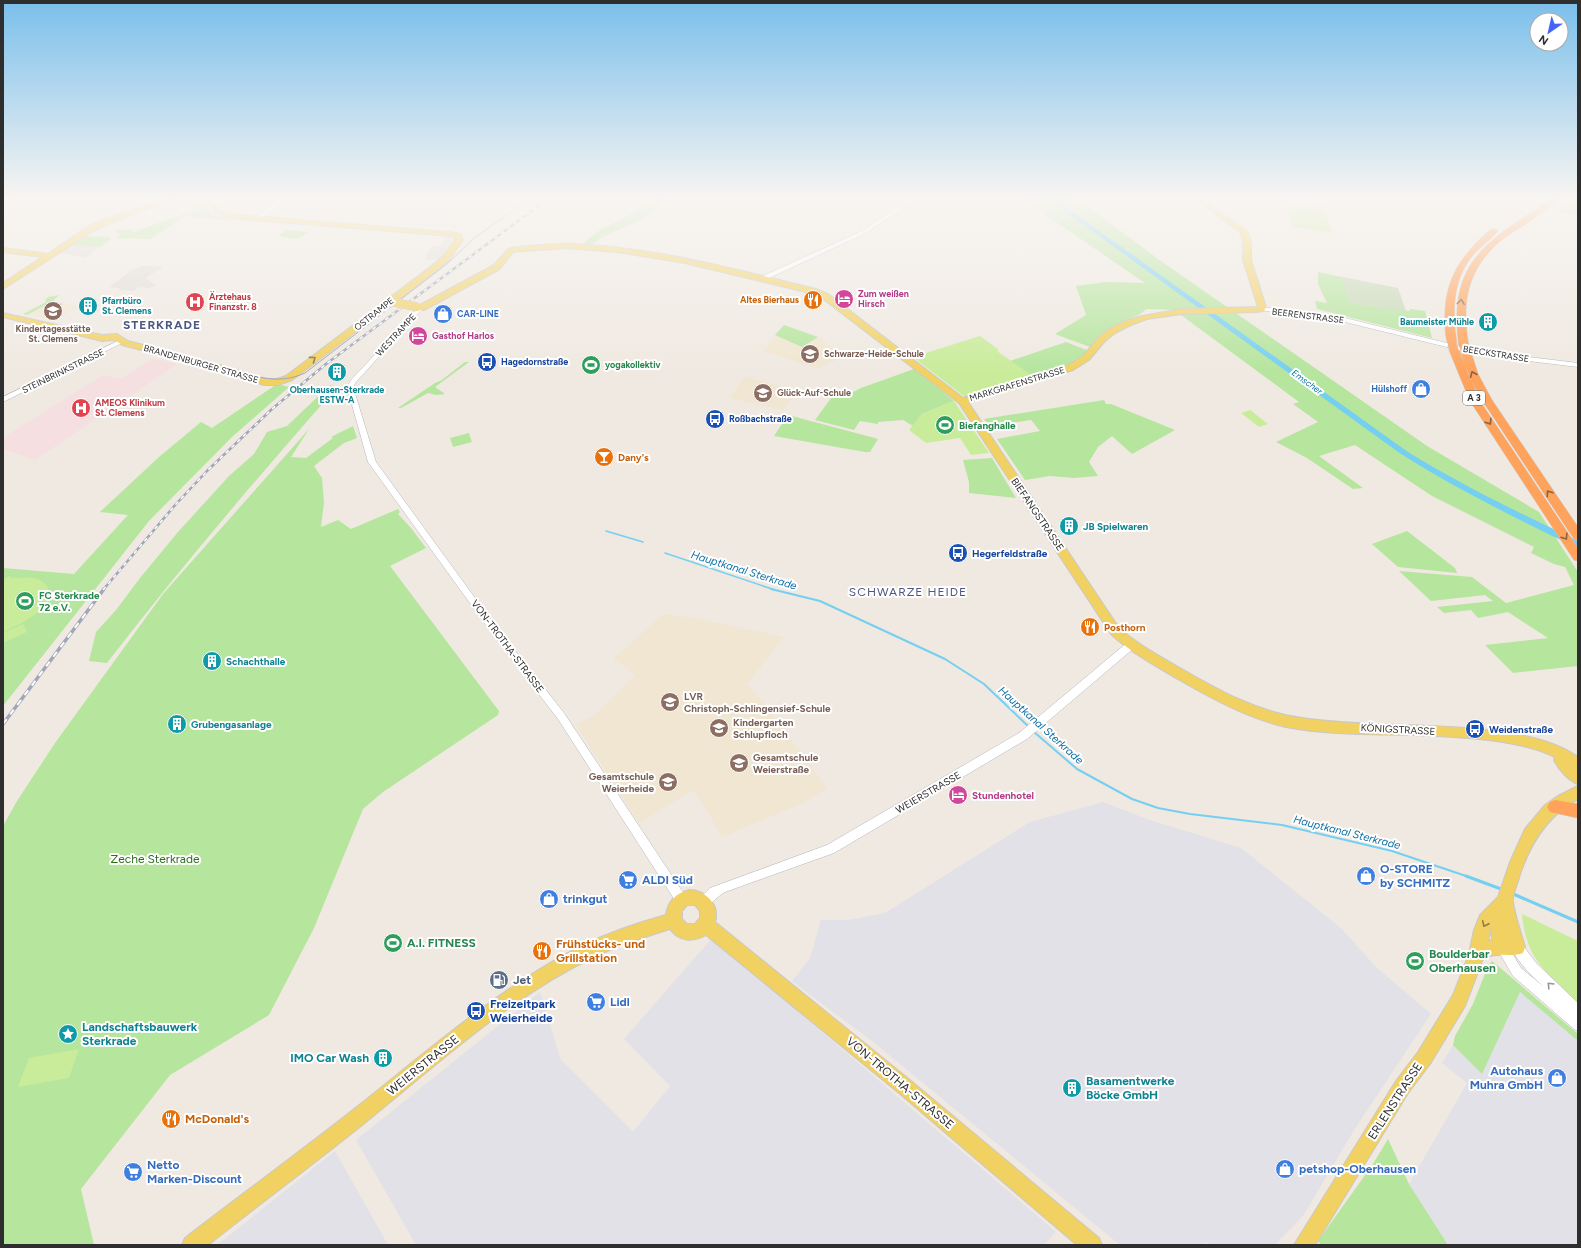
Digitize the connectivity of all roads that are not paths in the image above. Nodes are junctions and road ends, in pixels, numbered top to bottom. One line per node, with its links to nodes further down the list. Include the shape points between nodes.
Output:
1 (24, 256): 12 (main road, via 32,260)
2 (29, 256): 11 (main road)
3 (43, 256): 11 (main road)
4 (446, 256): 15 (main road, OSTRAMPE)
5 (506, 256): 16 (main road, WESTRAMPE, via 492,270)
6 (657, 256): 13 (main road, BIEFANGSTRASSE)
7 (810, 256): 13 (street)
8 (1247, 256): 17 (main road)
9 (1467, 256): 27 (highway, A 3, one-way to 27, via 1453,283 1449,317 1453,347 1475,401)
10 (1481, 256): 27 (highway, A 3, one-way to 10, via 1473,374 1465,350 1460,317 1465,283)
11 (46, 257): 12 (main road)
12 (33, 266): 14 (main road)
13 (763, 279): 26 (main road, BIEFANGSTRASSE, via 820,294 850,313)
14 (3, 287)
15 (392, 302): 16 (main road, bridge); 23 (main road, OSTRAMPE, one-way to 15)
16 (419, 308): 24 (street, WESTRAMPE)
17 (1261, 309): 19 (main road, BEERENSTRASSE); 20 (street, BEERENSTRASSE, via 1334,318)
18 (3, 315): 21 (main road, BRANDENBURGER STRASSE, via 102,338 117,337)
19 (1151, 316): 26 (main road, MARKGRAFENSTRASSE, via 1128,322 1113,330 1075,366)
20 (1415, 337): 22 (street, BEECKSTRASSE, via 1479,353)
21 (122, 341): 23 (main road, BRANDENBURGER STRASSE, via 264,382); 25 (street, STEINBRINKSTRASSE)
22 (1578, 365)
23 (281, 381)
24 (351, 385): 38 (street, VON-TROTHA-STRASSE, via 371,460 488,622 561,716)
25 (3, 400)
26 (962, 401): 30 (main road, BIEFANGSTRASSE, via 1115,631)
27 (1510, 445): 28 (highway, A 3, one-way to 27); 29 (highway, A 3, one-way to 29)
28 (1578, 536)
29 (1578, 557)
30 (1131, 645): 31 (main road, BIEFANGSTRASSE, via 1223,698); 40 (street, WEIERSTRASSE, via 1023,736 830,849 722,888)
31 (1267, 716): 32 (main road, KÖNIGSTRASSE, via 1310,725 1462,732)
32 (1530, 743): 33 (main road, KÖNIGSTRASSE, via 1553,749); 34 (main road, KÖNIGSTRASSE, via 1565,764)
33 (1576, 763)
34 (1578, 778)
35 (1578, 792): 36 (main road)
36 (1555, 807): 37 (highway); 39 (main road, via 1536,825 1524,842)
37 (1578, 811)
38 (682, 901): 40 (main road, via 692,897); 41 (main road, via 675,910)
39 (1505, 901): 43 (main road); 44 (main road, ERLENSTRASSE, one-way to 44, via 1486,920)
40 (704, 902): 42 (main road, via 709,912)
41 (674, 920): 42 (main road, via 678,927 688,932 698,930); 47 (main road, WEIERSTRASSE, via 608,942 523,989 468,1028 332,1138)
42 (705, 924): 48 (main road, VON-TROTHA-STRASSE, via 905,1087)
43 (1509, 947): 44 (main road, via 1482,950); 45 (street, one-way to 43); 46 (street, via 1517,972)
44 (1477, 954): 49 (main road, ERLENSTRASSE, via 1459,1000)
45 (1578, 1012)
46 (1578, 1025)
47 (192, 1245)
48 (1092, 1245)
49 (1304, 1245)

